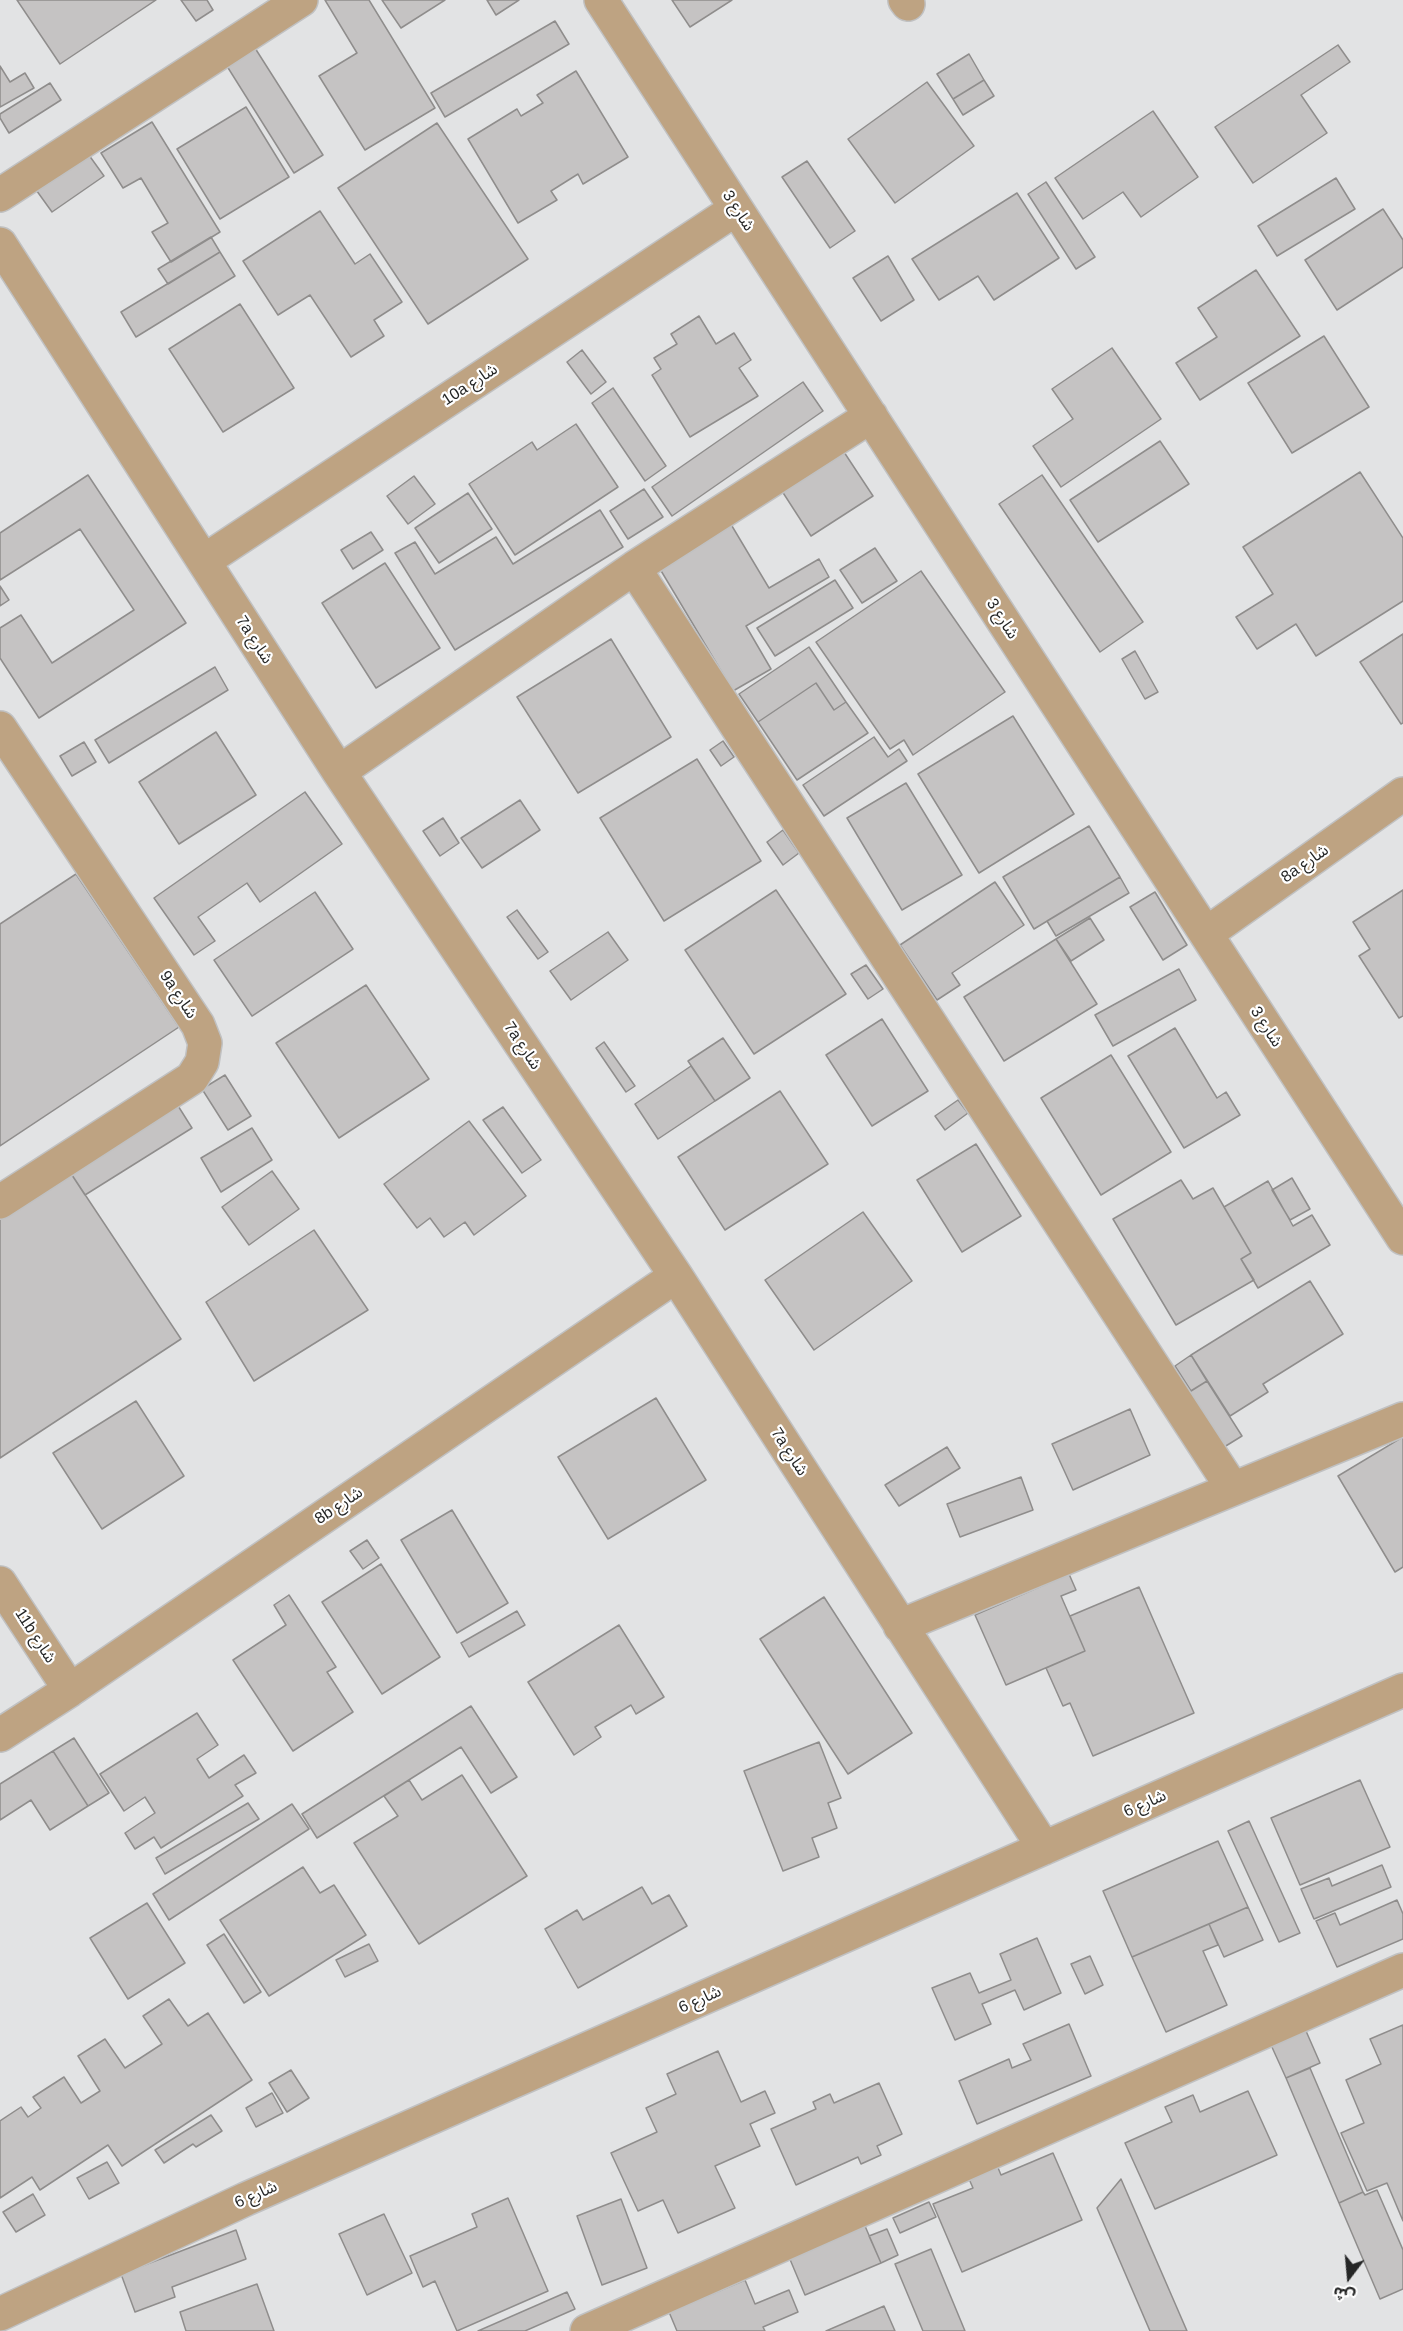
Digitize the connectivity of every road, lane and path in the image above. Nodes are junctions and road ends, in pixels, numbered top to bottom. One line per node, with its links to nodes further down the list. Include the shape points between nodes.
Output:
1 (301, 0): 3 (street)
2 (601, 0): 4 (street, شارع 3)
3 (0, 195)
4 (736, 209): 6 (street, شارع 3); 7 (street, 10a شارع)
5 (0, 244): 7 (street, 7a شارع)
6 (871, 416): 8 (street); 12 (street, شارع 3)
7 (204, 561): 10 (street, 7a شارع)
8 (633, 568): 10 (street); 17 (street)
9 (0, 728): 13 (street, 9a شارع, via 198,1025 204,1043 202,1062 192,1078)
10 (339, 772): 15 (street, 7a شارع)
11 (1403, 794): 12 (street, 8a شارع)
12 (1206, 934): 14 (street, شارع 3)
13 (0, 1202)
14 (1403, 1238)
15 (676, 1276): 19 (street, 7a شارع); 20 (street, 8b شارع)
16 (1403, 1419): 17 (street)
17 (1233, 1489): 19 (street)
18 (0, 1582): 20 (street, 11b شارع)
19 (900, 1626): 23 (street, 7a شارع)
20 (70, 1690): 22 (street, 8b شارع)
21 (1403, 1690): 23 (street, شارع 6)
22 (0, 1735)
23 (1044, 1848): 25 (street, شارع 6, via 246,2199)
24 (1403, 1970): 26 (street)
25 (0, 2314)
26 (586, 2331)

